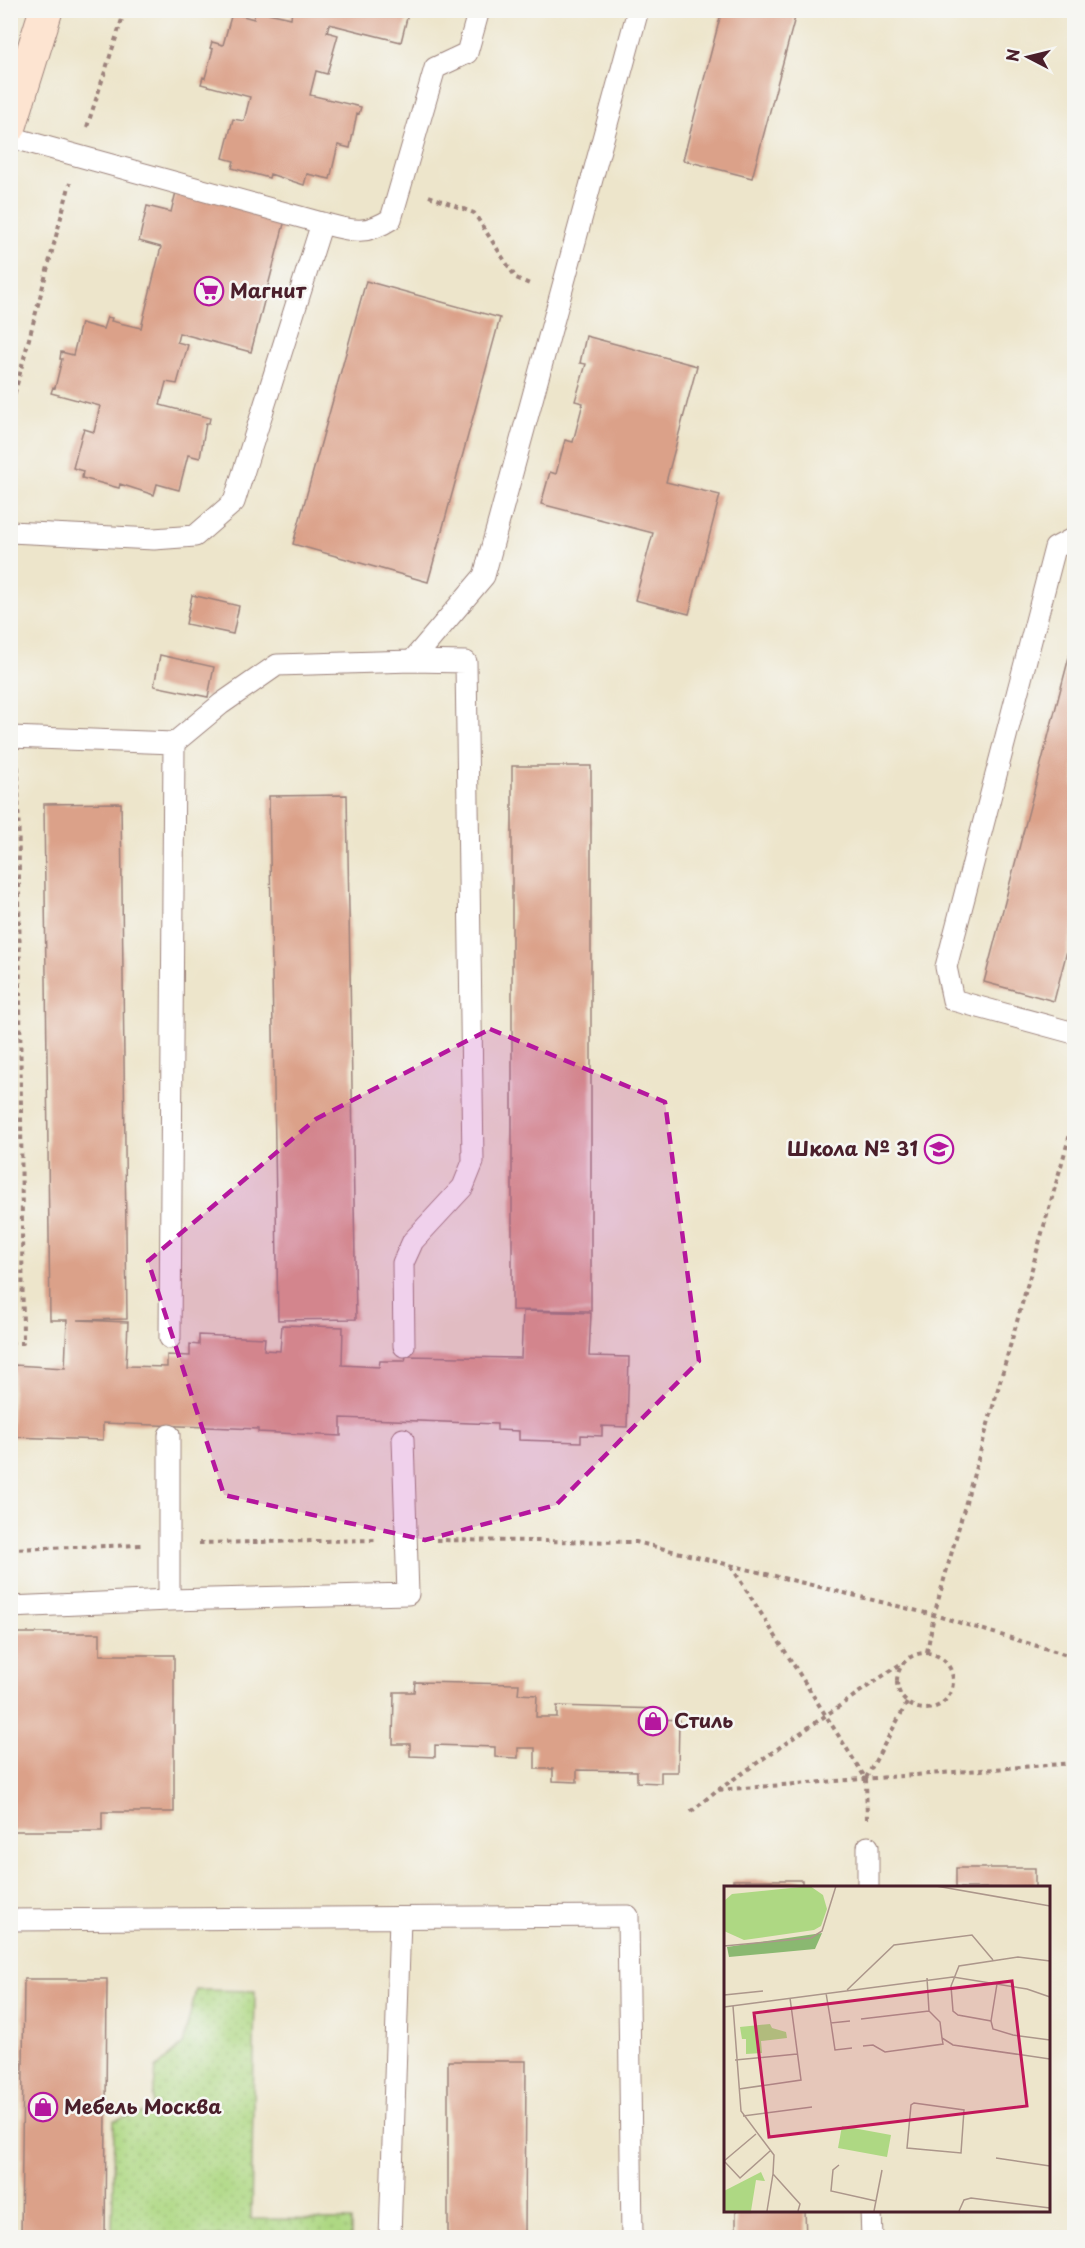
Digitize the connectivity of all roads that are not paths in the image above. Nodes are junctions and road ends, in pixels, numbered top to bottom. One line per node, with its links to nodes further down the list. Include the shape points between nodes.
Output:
1 (46, 10): 4 (street)
2 (479, 10): 6 (lane, via 467,53 435,68 391,219 373,230 350,231)
3 (638, 10): 9 (lane, via 484,576)
4 (10, 126)
5 (10, 137): 6 (lane)
6 (322, 223): 7 (lane, via 234,502 195,536 154,539)
7 (10, 532)
8 (1074, 538): 12 (lane, via 1055,548 946,967 953,1000)
9 (412, 661): 11 (lane, via 277,665 220,704); 14 (lane, via 466,662 473,1162 463,1186 413,1241 403,1263)
10 (14, 737): 11 (lane)
11 (174, 743): 13 (lane)
12 (1074, 1033)
13 (170, 1338)
14 (404, 1346)
15 (169, 1435): 17 (lane)
16 (403, 1439): 17 (lane, via 408,1594)
17 (169, 1600): 18 (lane)
18 (10, 1607)
19 (868, 1847): 20 (lane)
20 (868, 1886)
21 (400, 1918): 22 (lane); 24 (lane); 25 (lane, via 628,1916)
22 (10, 1920)
23 (871, 2212): 26 (lane)
24 (390, 2238)
25 (632, 2238)
26 (872, 2238)

